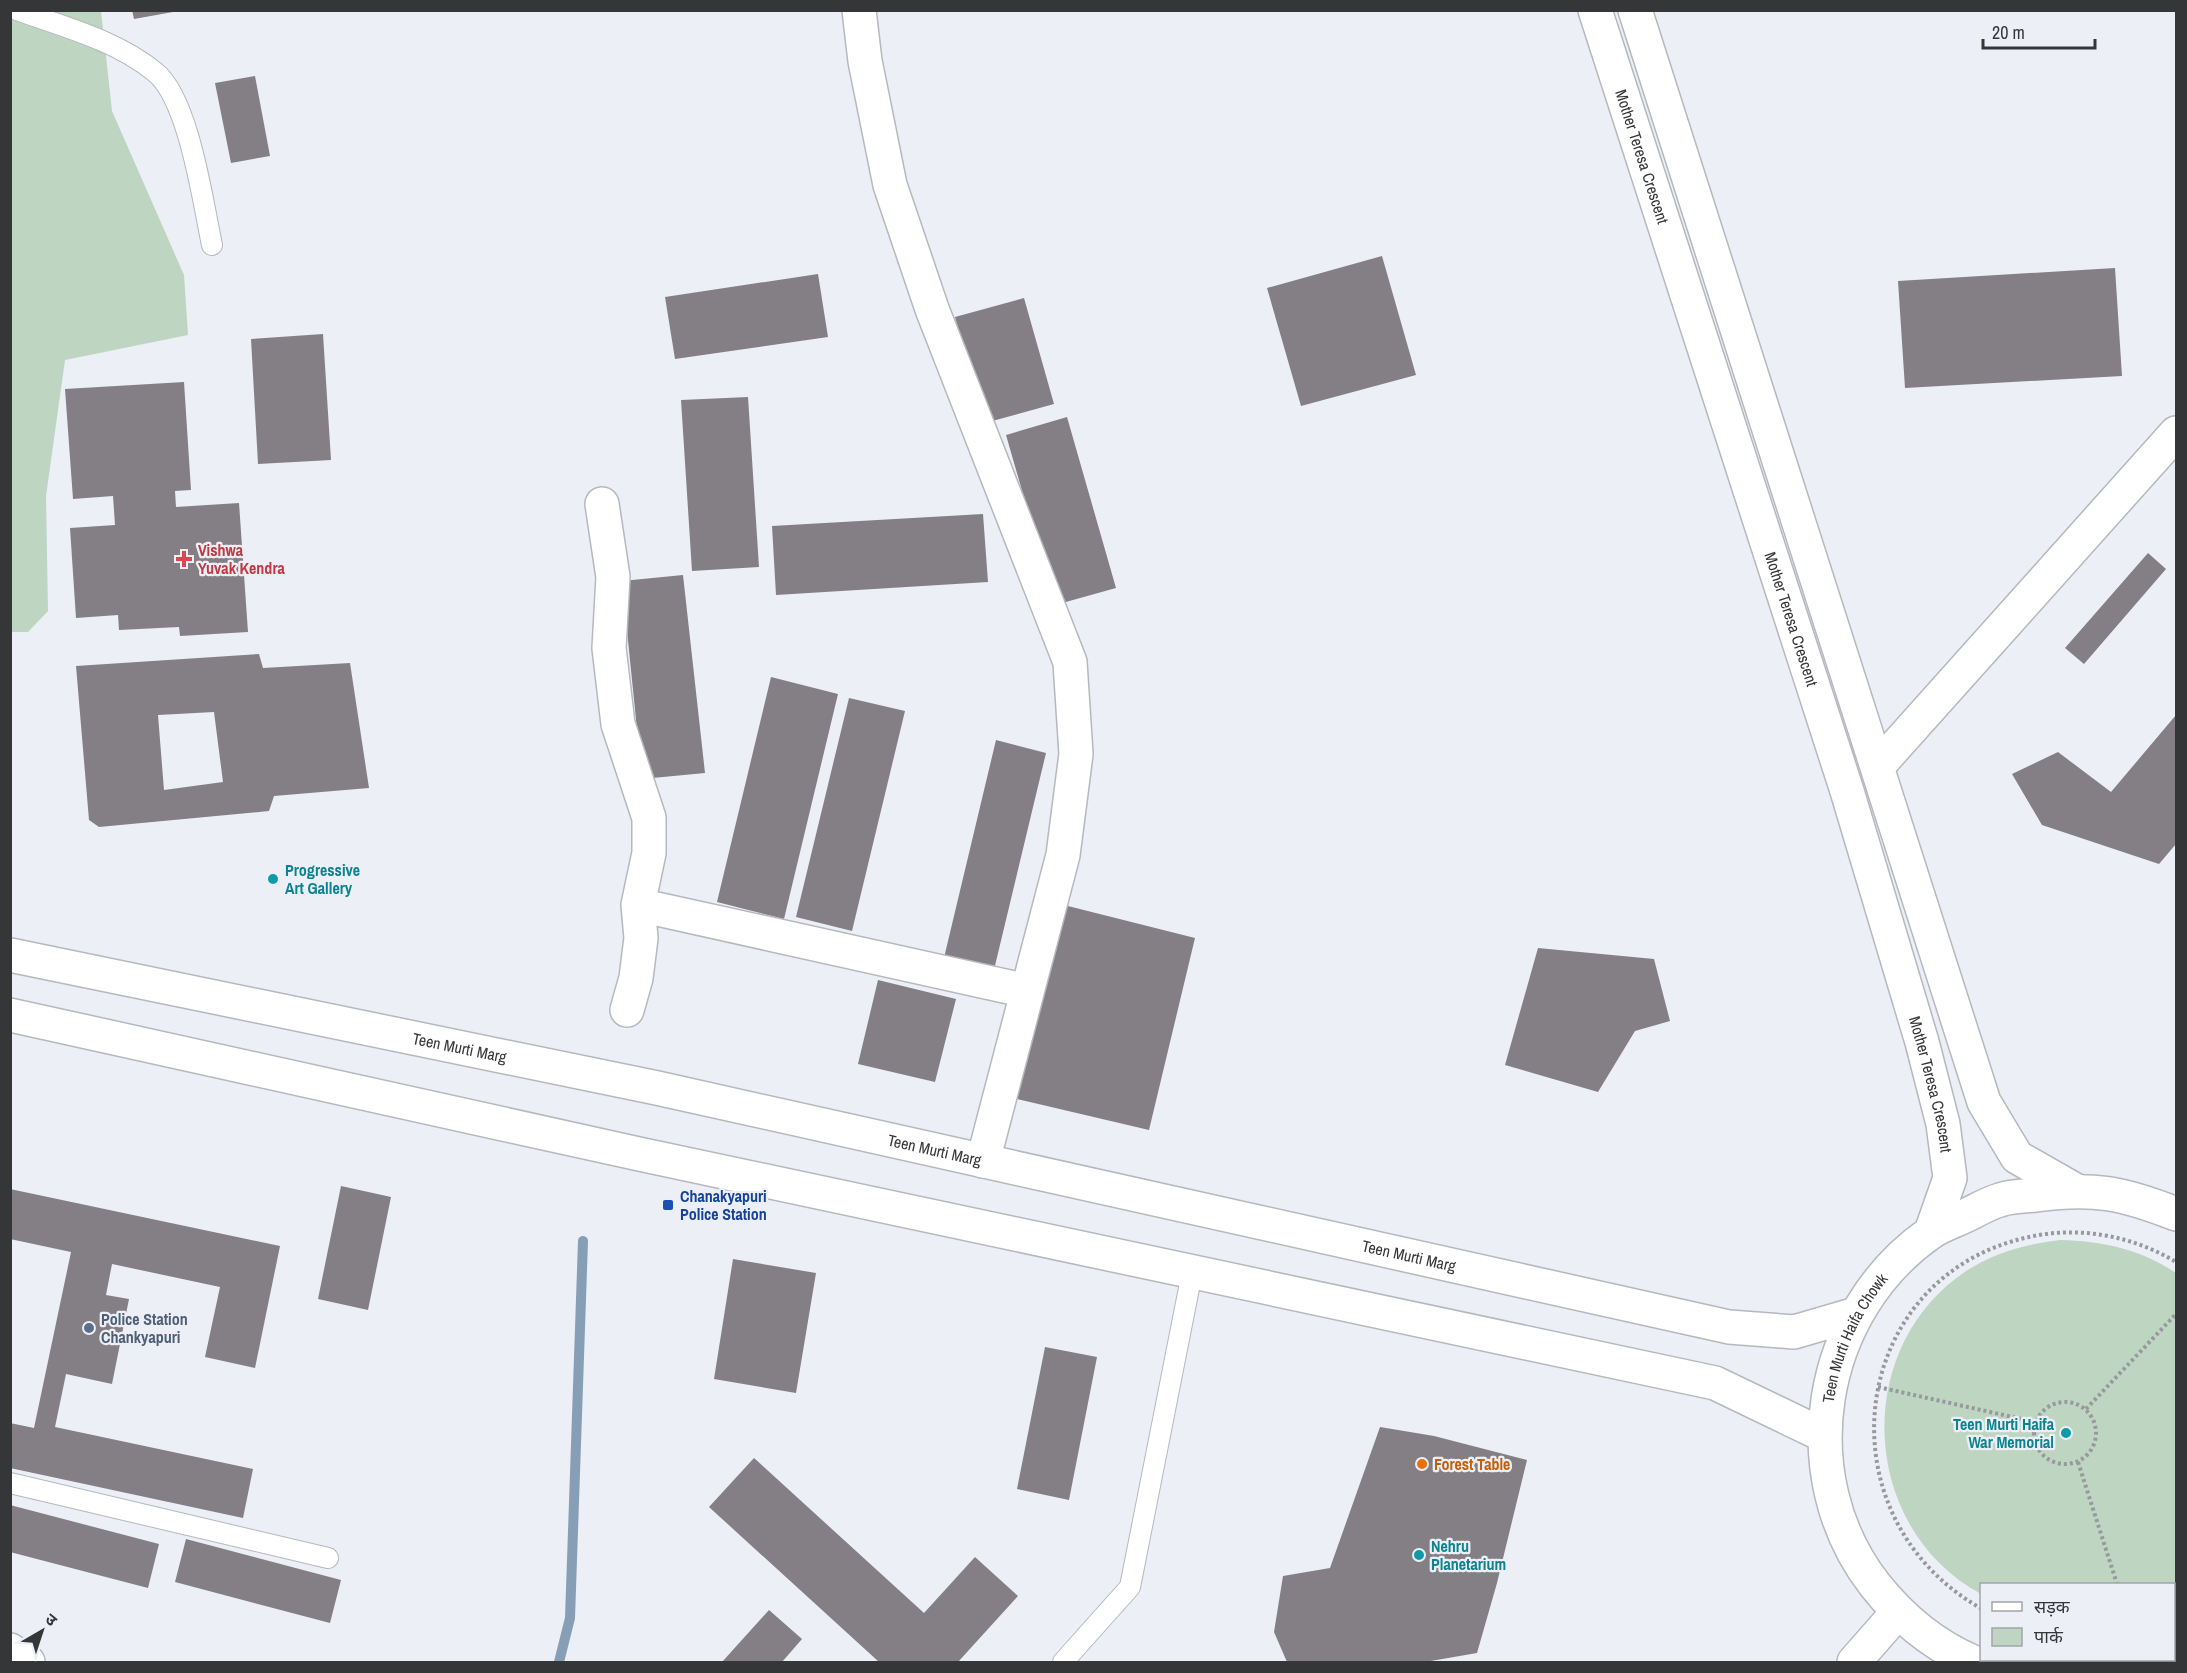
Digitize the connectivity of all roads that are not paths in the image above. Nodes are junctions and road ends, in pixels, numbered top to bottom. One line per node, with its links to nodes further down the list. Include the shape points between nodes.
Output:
1 (17, 10): 5 (lane, via 116,46 157,73 176,99)
2 (859, 10): 11 (main road, via 890,185 932,309 1070,662 1076,754 1063,855)
3 (1595, 10): 17 (main road, Mother Teresa Crescent, via 1847,791 1922,1042 1943,1124 1950,1178)
4 (1635, 10): 8 (main road)
5 (212, 245)
6 (2176, 433): 8 (main road)
7 (602, 504): 12 (main road, via 613,577 609,648 618,723 649,818 649,853 638,904 641,938)
8 (1878, 766): 15 (main road, via 1984,1102 2017,1157)
9 (648, 907): 11 (main road)
10 (10, 955): 14 (main road, Teen Murti Marg, via 657,1088)
11 (1027, 991): 14 (main road)
12 (627, 1010)
13 (10, 1015): 18 (main road)
14 (983, 1161): 19 (main road, Teen Murti Marg, via 1729,1327 1794,1332)
15 (2075, 1190): 16 (main road, Teen Murti Haifa Chowk, via 2133,1197); 17 (main road, Teen Murti Haifa Chowk, via 2000,1200)
16 (2176, 1214)
17 (1931, 1232): 19 (main road, Teen Murti Haifa Chowk, via 1888,1269)
18 (1192, 1273): 20 (main road, via 1715,1383); 26 (lane, via 1130,1587)
19 (1856, 1314): 20 (main road, Teen Murti Haifa Chowk, via 1838,1352 1827,1393)
20 (1823, 1435): 23 (main road, Teen Murti Haifa Chowk, via 1832,1500 1857,1561)
21 (10, 1484): 22 (lane)
22 (328, 1558)
23 (1897, 1613): 27 (main road); 28 (main road, Teen Murti Haifa Chowk, via 1947,1651)
24 (10, 1650): 25 (main road)
25 (28, 1662)
26 (1063, 1662)
27 (1854, 1662)
28 (1973, 1662)

